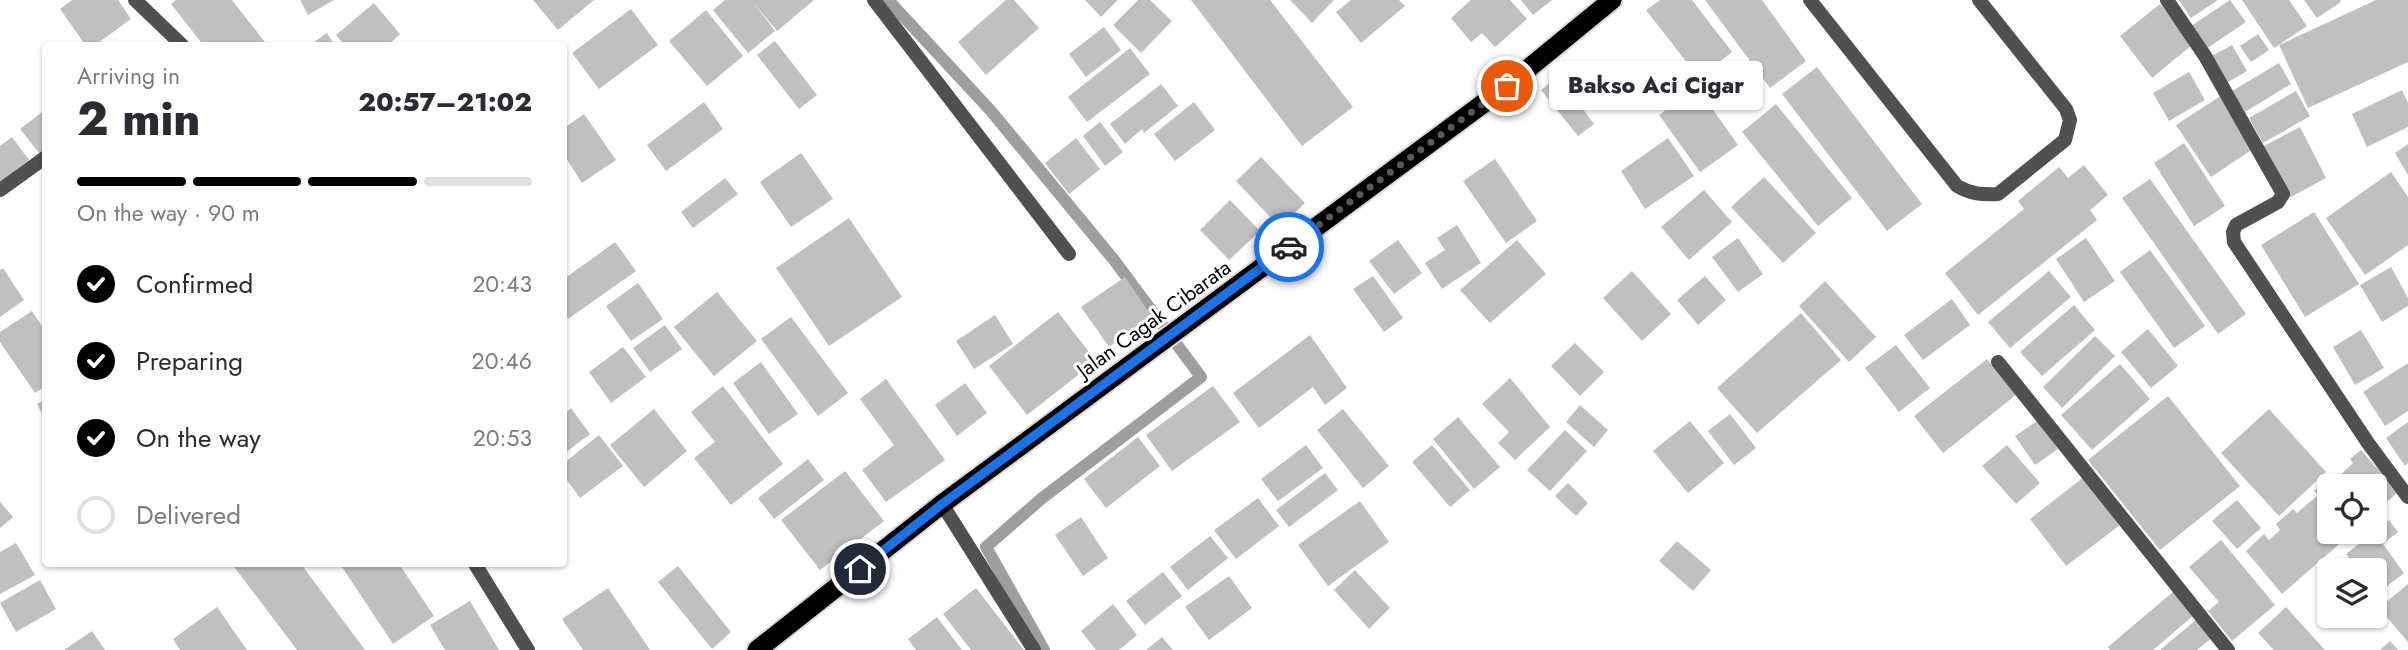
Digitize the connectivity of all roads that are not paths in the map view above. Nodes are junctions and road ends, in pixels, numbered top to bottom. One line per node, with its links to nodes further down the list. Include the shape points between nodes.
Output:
1 (135, 0): 7 (street)
2 (874, 0): 10 (street)
3 (1612, 0): 13 (highway, Jalan Cagak Cibarata, via 1507,86)
4 (1810, 0): 5 (street, via 1957,186 1987,195 1998,194 2065,140 2070,120)
5 (1979, 0)
6 (2166, 0): 12 (street, via 2205,56 2283,194 2278,202 2234,227 2234,242)
7 (179, 42)
8 (42, 159): 9 (street)
9 (0, 190)
10 (1069, 254)
11 (1998, 362): 18 (street)
12 (2408, 497)
13 (942, 504): 16 (highway, Jalan Cagak Cibarata); 17 (street)
14 (477, 567): 15 (street)
15 (528, 650)
16 (757, 650)
17 (1034, 650)
18 (2228, 650)

